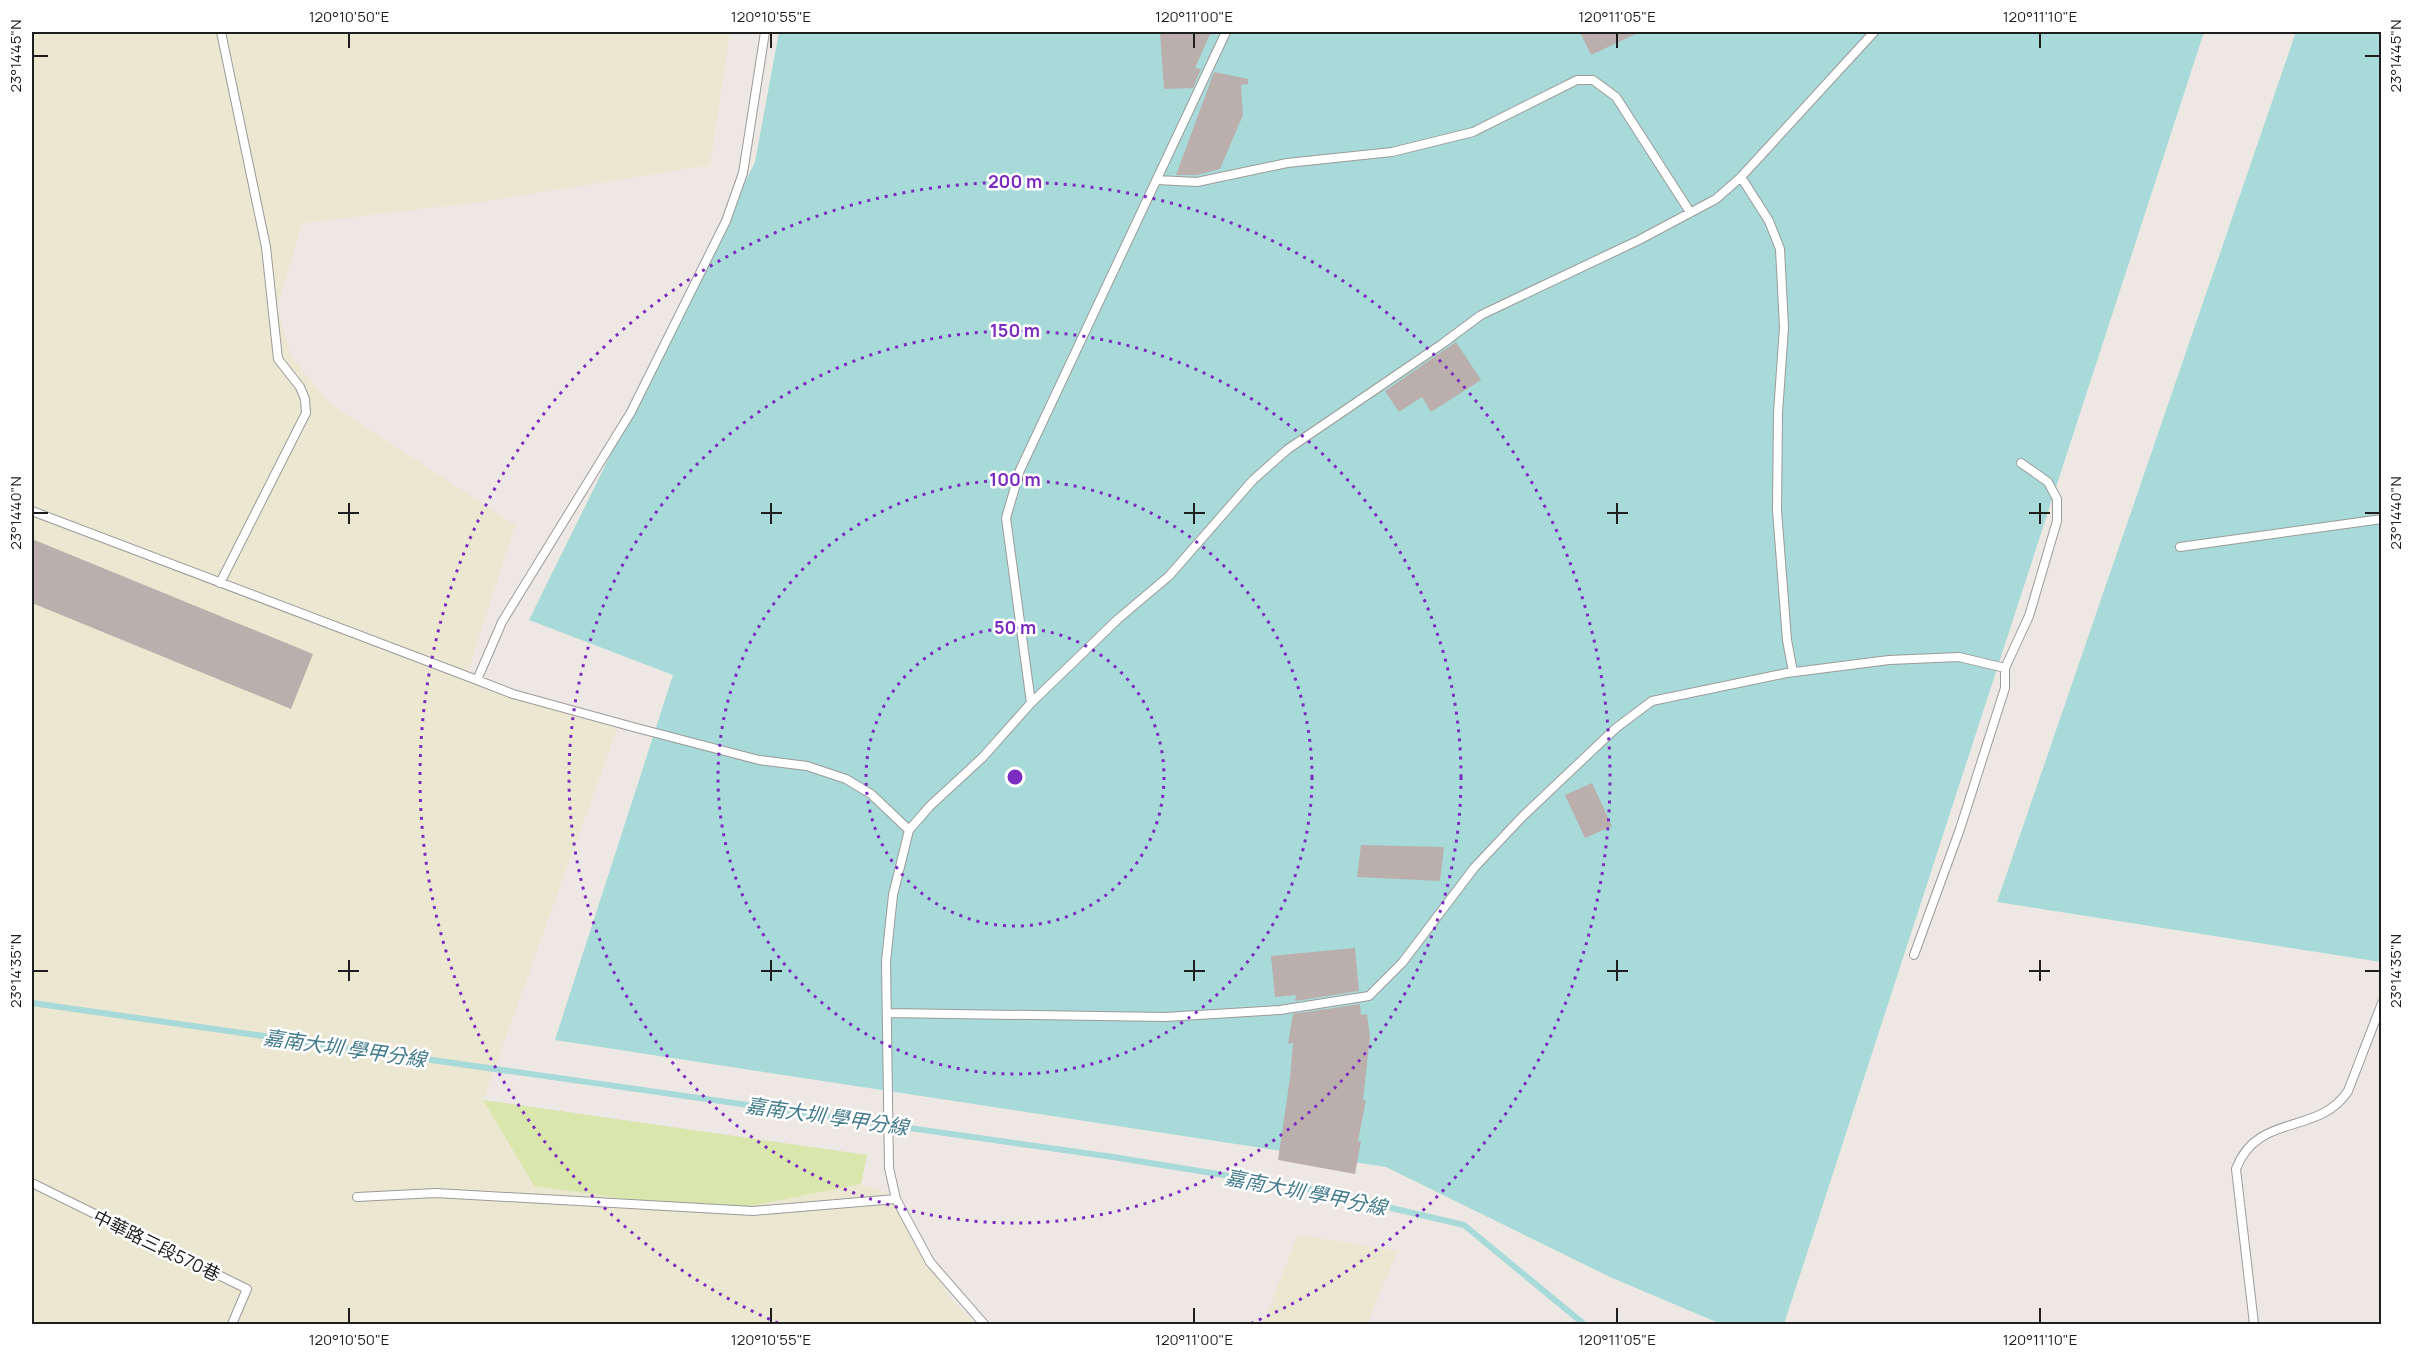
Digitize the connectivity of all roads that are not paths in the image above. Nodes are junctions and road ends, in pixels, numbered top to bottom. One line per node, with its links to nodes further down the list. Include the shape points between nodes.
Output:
1 (221, 32): 12 (lane, via 266,248 278,359 300,387 306,412)
2 (765, 32): 15 (lane, via 743,173 726,221 631,412 502,622)
3 (1227, 32): 6 (lane)
4 (1874, 32): 5 (lane)
5 (1742, 177): 7 (lane, via 1716,199); 14 (lane, via 1769,221 1779,249 1784,327 1777,510)
6 (1157, 180): 7 (lane, via 1197,182 1287,164 1392,152 1473,132 1577,80 1593,80 1616,97); 16 (lane, via 1020,470 1006,518)
7 (1690, 212): 16 (lane, via 1640,240 1481,315 1288,449 1253,480 1169,576)
8 (2021, 463): 13 (lane, via 2048,482 2056,499 2057,521 2030,616)
9 (32, 511): 12 (lane)
10 (2382, 519): 11 (lane)
11 (2180, 547)
12 (220, 583): 15 (lane)
13 (2005, 669): 14 (lane, via 1959,657 1889,660); 18 (lane, via 2002,699)
14 (1793, 672): 20 (lane, via 1652,701 1616,728 1474,868 1402,963 1369,996 1280,1010 1165,1017)
15 (477, 680): 17 (lane, via 633,728 759,760 807,766 846,779 871,794)
16 (1031, 703): 17 (lane)
17 (909, 830): 20 (lane, via 893,895 886,961)
18 (1914, 956)
19 (2382, 1003): 26 (lane, via 2342,1100 2325,1114 2262,1135 2241,1155 2236,1169)
20 (887, 1013): 23 (lane, via 889,1168)
21 (32, 1183): 24 (lane, 中華路三段570巷, via 247,1289)
22 (357, 1197): 23 (lane, via 435,1193 753,1211)
23 (896, 1199): 25 (lane, via 930,1262)
24 (232, 1324)
25 (984, 1324)
26 (2254, 1324)

